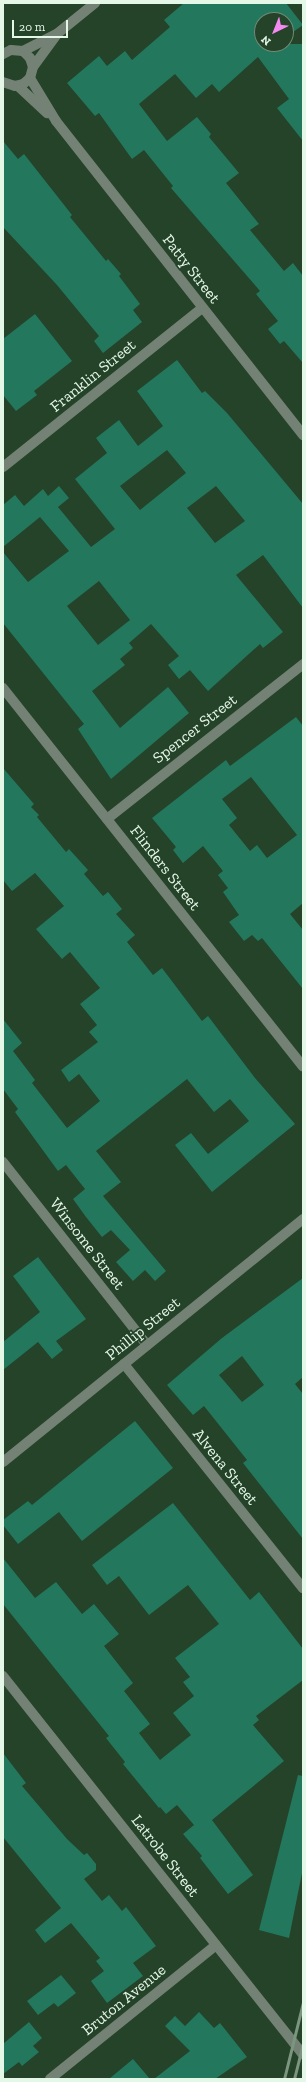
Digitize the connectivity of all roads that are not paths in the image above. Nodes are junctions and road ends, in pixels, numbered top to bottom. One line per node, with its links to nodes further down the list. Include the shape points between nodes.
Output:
1 (95, 3): 2 (street)
2 (58, 33): 4 (street); 5 (street)
3 (6, 49): 4 (street)
4 (23, 51): 5 (street, via 30,58)
5 (33, 67): 6 (street)
6 (30, 78): 8 (street); 9 (street, Patty Street)
7 (5, 85): 8 (street)
8 (18, 86): 9 (street, Patty Street)
9 (56, 121): 10 (street, Patty Street)
10 (202, 308): 11 (street, Patty Street); 12 (street, Franklin Street)
11 (303, 435)
12 (3, 467)
13 (303, 664): 15 (street, Spencer Street)
14 (3, 688): 15 (street, Flinders Street)
15 (107, 819): 16 (street, Flinders Street)
16 (303, 1066)
17 (3, 1162): 19 (street, Winsome Street)
18 (303, 1219): 19 (street, Phillip Street)
19 (147, 1344): 20 (street, Phillip Street)
20 (124, 1364): 21 (street, Phillip Street); 22 (street, Alvena Street)
21 (3, 1462)
22 (303, 1588)
23 (3, 1676): 24 (street, Latrobe Street)
24 (216, 1945): 25 (street, Latrobe Street); 26 (street, Bruton Avenue)
25 (303, 2054)
26 (50, 2079)

